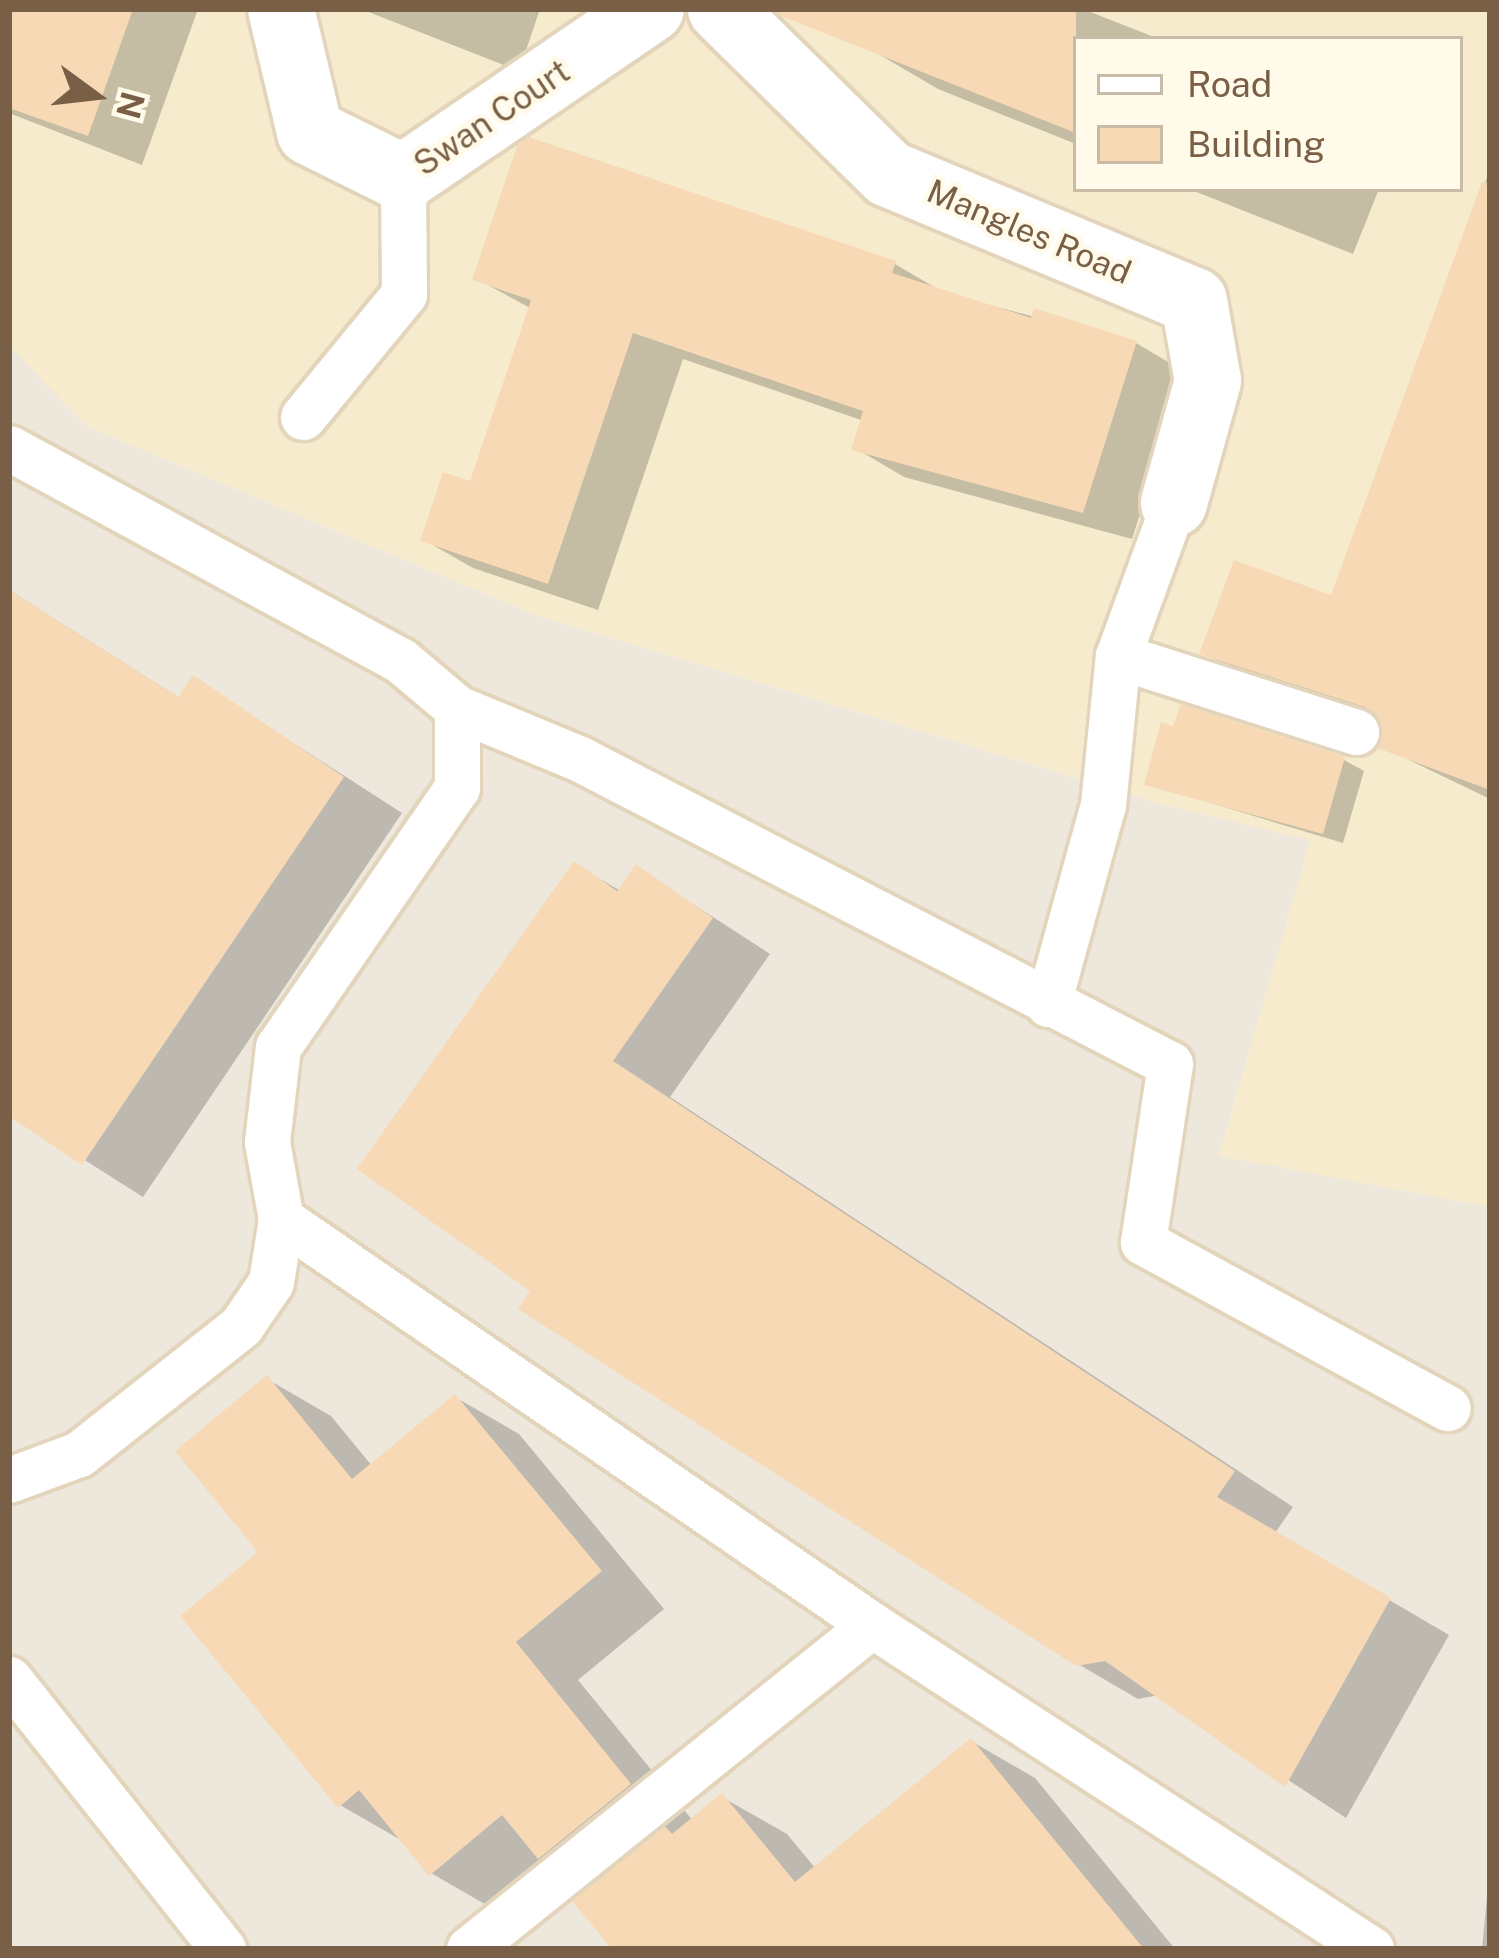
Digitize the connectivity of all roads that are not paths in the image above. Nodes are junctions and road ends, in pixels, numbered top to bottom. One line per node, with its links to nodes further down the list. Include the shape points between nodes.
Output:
1 (281, 9): 4 (street, Swan Court, via 310,132)
2 (651, 9): 4 (street, Swan Court)
3 (721, 9): 7 (street, Mangles Road, via 889,174 1194,301 1208,380)
4 (403, 178): 5 (lane, via 404,294)
5 (303, 417)
6 (9, 448): 9 (lane, via 400,659)
7 (1174, 503): 8 (lane)
8 (1118, 656): 10 (lane); 11 (lane, via 1103,805)
9 (457, 708): 11 (lane, via 580,760); 12 (lane, via 458,788 278,1046 267,1142)
10 (1356, 732)
11 (1048, 1004): 13 (lane, via 1170,1064 1143,1242)
12 (281, 1220): 14 (lane, via 272,1282 241,1326 79,1454); 15 (lane)
13 (1448, 1408)
14 (9, 1480)
15 (872, 1624): 18 (lane); 19 (lane)
16 (9, 1679): 17 (lane)
17 (223, 1949)
18 (470, 1949)
19 (1371, 1949)

